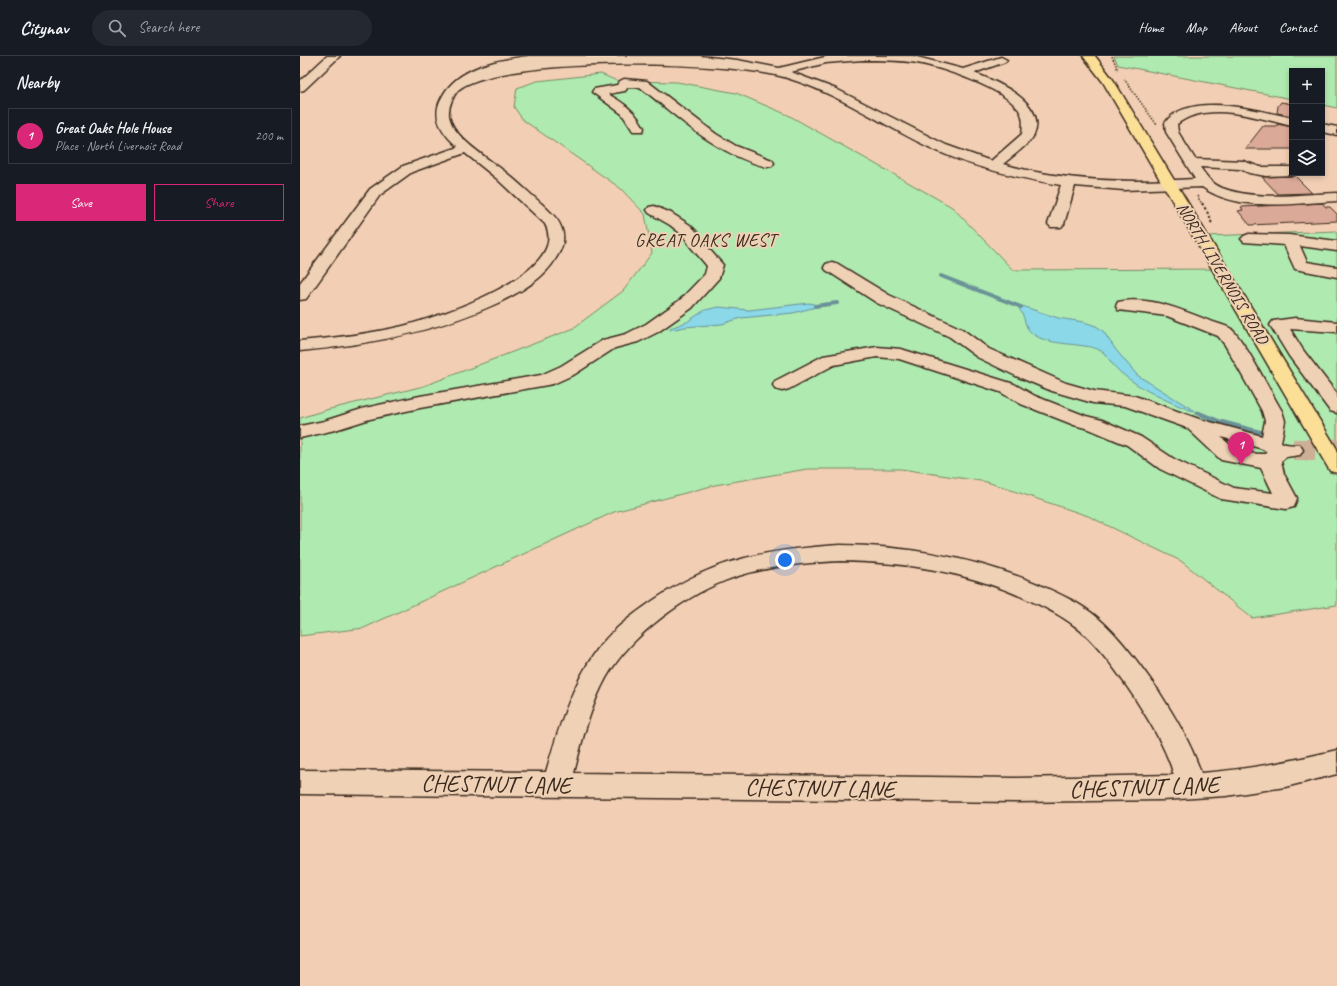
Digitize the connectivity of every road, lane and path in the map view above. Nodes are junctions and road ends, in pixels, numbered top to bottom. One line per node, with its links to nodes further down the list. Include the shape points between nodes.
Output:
1 (334, 56): 10 (street)
2 (490, 56): 6 (street)
3 (1089, 56): 9 (main road, NORTH LIVERNOIS ROAD)
4 (1001, 60): 8 (street)
5 (1103, 61): 9 (main road, NORTH LIVERNOIS ROAD)
6 (502, 64): 7 (street, via 547,57 686,58 736,63); 15 (street, via 460,80 448,94 443,118 450,131)
7 (780, 72): 8 (street, via 807,63 866,57 938,64); 20 (street, via 817,84 941,148)
8 (963, 73): 20 (street, via 1004,92 1025,108 1030,119 1028,135)
9 (1108, 81): 24 (main road, NORTH LIVERNOIS ROAD)
10 (300, 87)
11 (1289, 121): 18 (street, via 1229,110 1204,110 1182,114 1171,123 1172,132)
12 (638, 128): 17 (street, via 627,111 598,92 620,88 624,83 643,83 711,137)
13 (1325, 129): 14 (street)
14 (1337, 132)
15 (468, 148): 33 (street, via 406,169 388,180 375,192); 36 (street, via 551,221 557,233 554,249 546,265 528,280 503,294 431,324 356,341)
16 (1260, 158): 19 (street, via 1242,161)
17 (767, 163)
18 (1192, 163): 19 (street); 23 (street)
19 (1242, 165): 21 (street, via 1255,171)
20 (993, 166): 22 (street, via 1021,174)
21 (1289, 171)
22 (1069, 182): 24 (street); 27 (street)
23 (1206, 183): 24 (street); 25 (street, via 1213,189 1252,199)
24 (1170, 186): 44 (main road, NORTH LIVERNOIS ROAD)
25 (1337, 197)
26 (654, 210): 42 (street, via 675,219 684,227 714,265 713,275 686,304 652,328 632,338 609,344 568,370 546,380 420,402)
27 (1056, 224)
28 (1249, 239): 29 (street)
29 (1289, 240): 30 (street); 32 (street, via 1301,266)
30 (1337, 246)
31 (832, 267): 41 (street, via 883,299 956,333 983,353 1023,372 1066,389 1093,397 1128,400)
32 (1337, 272)
33 (300, 295)
34 (1124, 306): 40 (street, via 1171,312 1224,332 1272,411)
35 (1337, 327): 38 (street, via 1295,323 1279,326 1295,352)
36 (300, 346)
37 (782, 385): 43 (street, via 829,360 877,352 901,354 1007,388 1028,400 1095,424 1134,441 1167,464 1229,494 1286,502)
38 (1337, 407)
39 (1253, 410): 40 (street)
40 (1275, 421): 43 (street)
41 (1192, 423): 43 (street); 43 (street, via 1228,455 1231,469)
42 (300, 432)
43 (1270, 457)
44 (1337, 466)
45 (1337, 762): 48 (street, CHESTNUT LANE, via 1285,776)
46 (300, 782): 47 (street, CHESTNUT LANE)
47 (556, 785): 48 (street, CHESTNUT LANE, via 1016,790); 48 (street, via 585,695 607,655 637,624 680,593 731,570 788,558 842,553 900,555 989,574 1044,596 1088,624 1133,673 1177,744)
48 (1191, 787)

